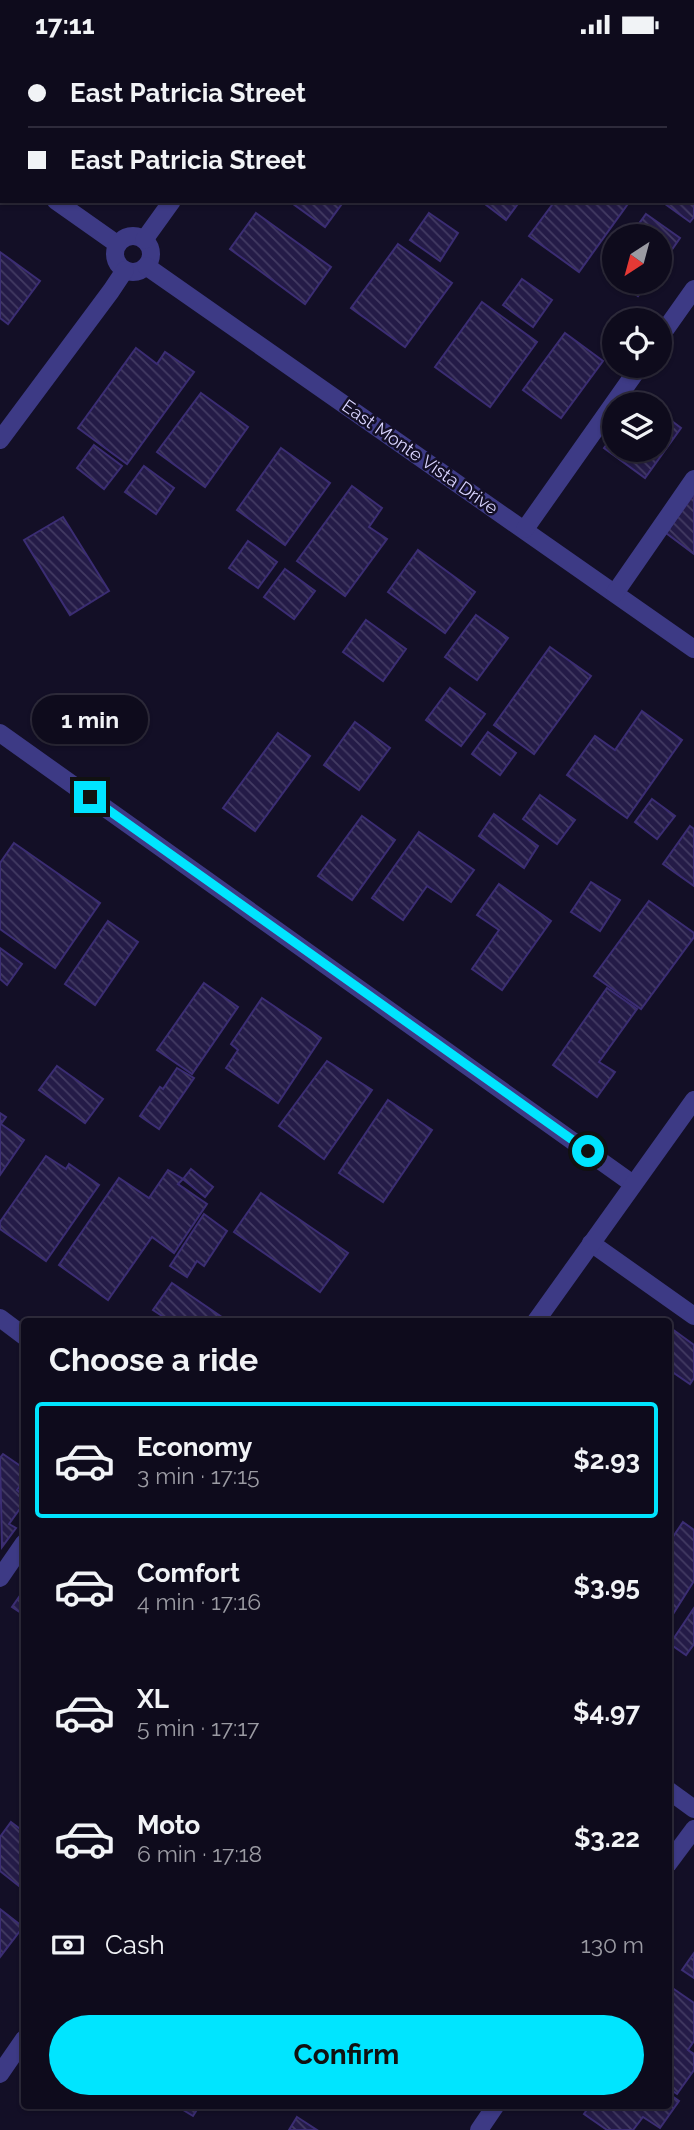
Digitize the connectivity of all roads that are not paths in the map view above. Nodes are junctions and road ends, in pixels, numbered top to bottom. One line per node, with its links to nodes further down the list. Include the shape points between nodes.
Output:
1 (59, 203): 4 (street)
2 (171, 203): 3 (street)
3 (144, 240): 4 (street, via 127,237); 5 (street, via 150,255)
4 (117, 244): 6 (street, via 115,255)
5 (146, 266): 6 (street, via 136,272); 12 (street, East Monte Vista Drive)
6 (125, 270): 10 (street)
7 (694, 289): 8 (street)
8 (672, 320)
9 (631, 378): 12 (street)
10 (0, 440)
11 (694, 479): 13 (street)
12 (524, 529): 13 (street, East Monte Vista Drive)
13 (615, 593): 14 (street, East Monte Vista Drive)
14 (694, 649)
15 (0, 733): 17 (street)
16 (694, 1100): 17 (street)
17 (633, 1184): 18 (street)
18 (592, 1243): 19 (street); 21 (street)
19 (694, 1316)
20 (0, 1318): 22 (street)
21 (538, 1318)
22 (21, 1334)
23 (21, 1548): 24 (street)
24 (0, 1579)
25 (672, 1793): 26 (street)
26 (694, 1809)
27 (694, 1829): 28 (street)
28 (672, 1859)
29 (21, 2043): 30 (street)
30 (0, 2074)
31 (493, 2109): 32 (street)
32 (479, 2130)

